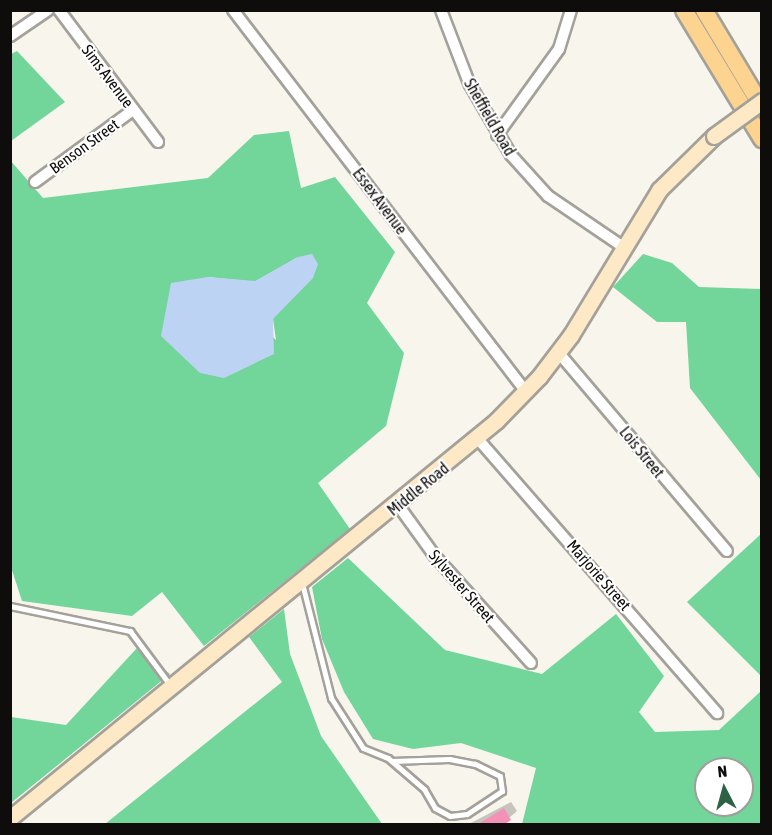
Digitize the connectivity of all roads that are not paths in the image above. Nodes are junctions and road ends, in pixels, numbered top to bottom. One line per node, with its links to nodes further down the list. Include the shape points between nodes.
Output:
1 (48, 10): 8 (street)
2 (59, 10): 11 (street, Sims Avenue)
3 (233, 10): 18 (street, Essex Avenue)
4 (441, 10): 12 (street, Sheffield Road, via 469,83)
5 (571, 10): 12 (street, via 559,49)
6 (684, 10): 13 (main road)
7 (704, 10): 10 (main road)
8 (10, 36)
9 (762, 101): 16 (main road, Middle Road, bridge, via 714,135 668,179)
10 (762, 107)
11 (133, 110): 14 (street, Sims Avenue); 15 (street, Benson Street)
12 (497, 135): 16 (street, Sheffield Road, via 548,196)
13 (762, 139)
14 (158, 142)
15 (34, 182)
16 (623, 247): 17 (main road, Middle Road)
17 (558, 352): 18 (main road, Middle Road); 21 (street, Lois Street)
18 (525, 391): 19 (main road, Middle Road)
19 (478, 439): 20 (main road, Middle Road); 26 (street, Marjorie Street)
20 (398, 505): 22 (main road, Middle Road); 24 (street, Sylvester Street, via 434,555)
21 (727, 551)
22 (302, 583): 25 (main road, Middle Road); 27 (lane, via 308,618 337,712 363,748)
23 (10, 606): 25 (lane, via 130,631)
24 (531, 663)
25 (171, 687): 28 (main road, Middle Road)
26 (717, 713)
27 (392, 761): 27 (lane, via 424,789 435,808 458,818 502,791 500,776 475,764 449,759)
28 (10, 818)

